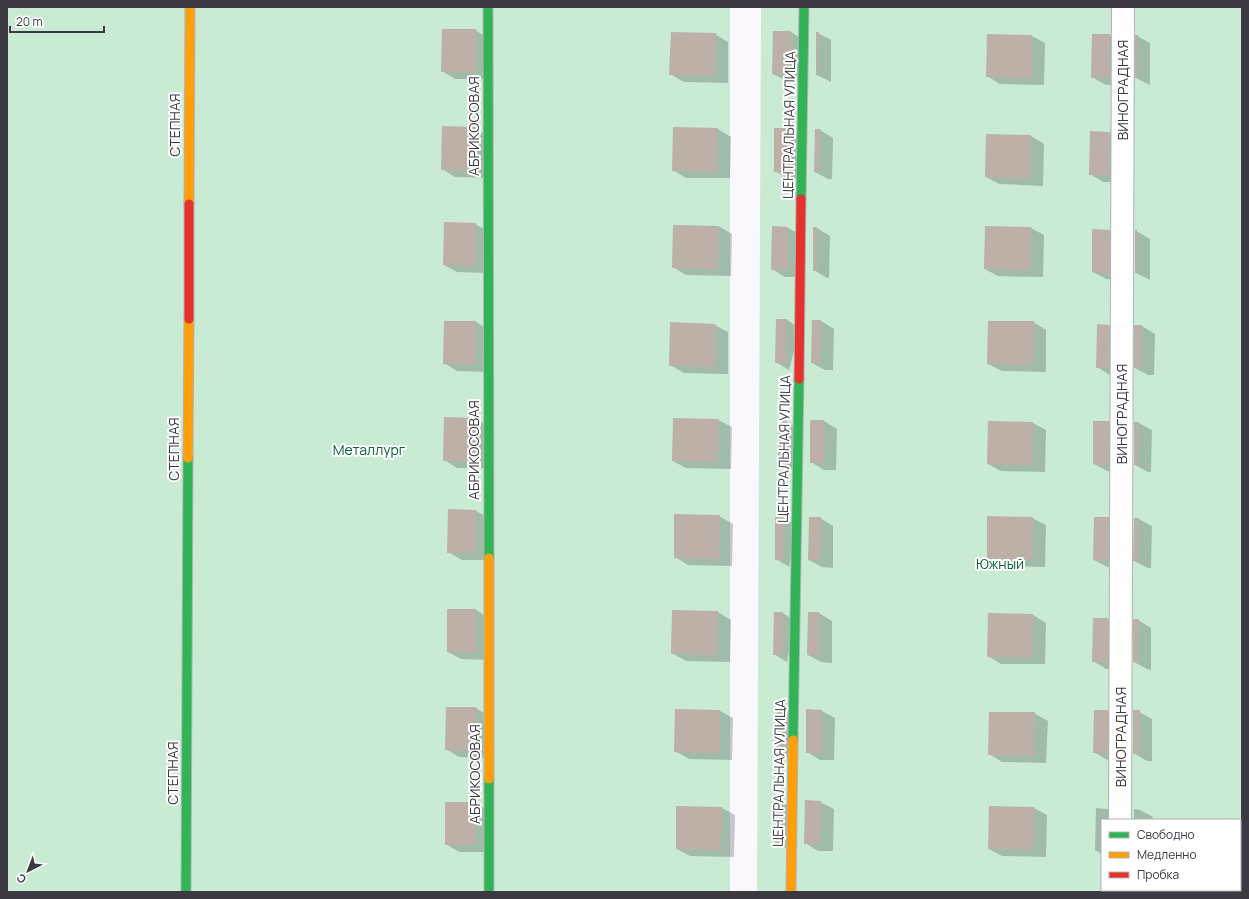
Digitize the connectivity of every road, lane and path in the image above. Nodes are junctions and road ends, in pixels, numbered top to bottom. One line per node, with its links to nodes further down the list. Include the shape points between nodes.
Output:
1 (190, 7): 6 (street, СТЕПНАЯ)
2 (488, 7): 7 (street, АБРИКОСОВАЯ)
3 (804, 7): 8 (street, ЦЕНТРАЛЬНАЯ УЛИЦА)
4 (1123, 7): 5 (street, ВИНОГРАДНАЯ)
5 (1120, 819)
6 (186, 892)
7 (489, 892)
8 (791, 892)

